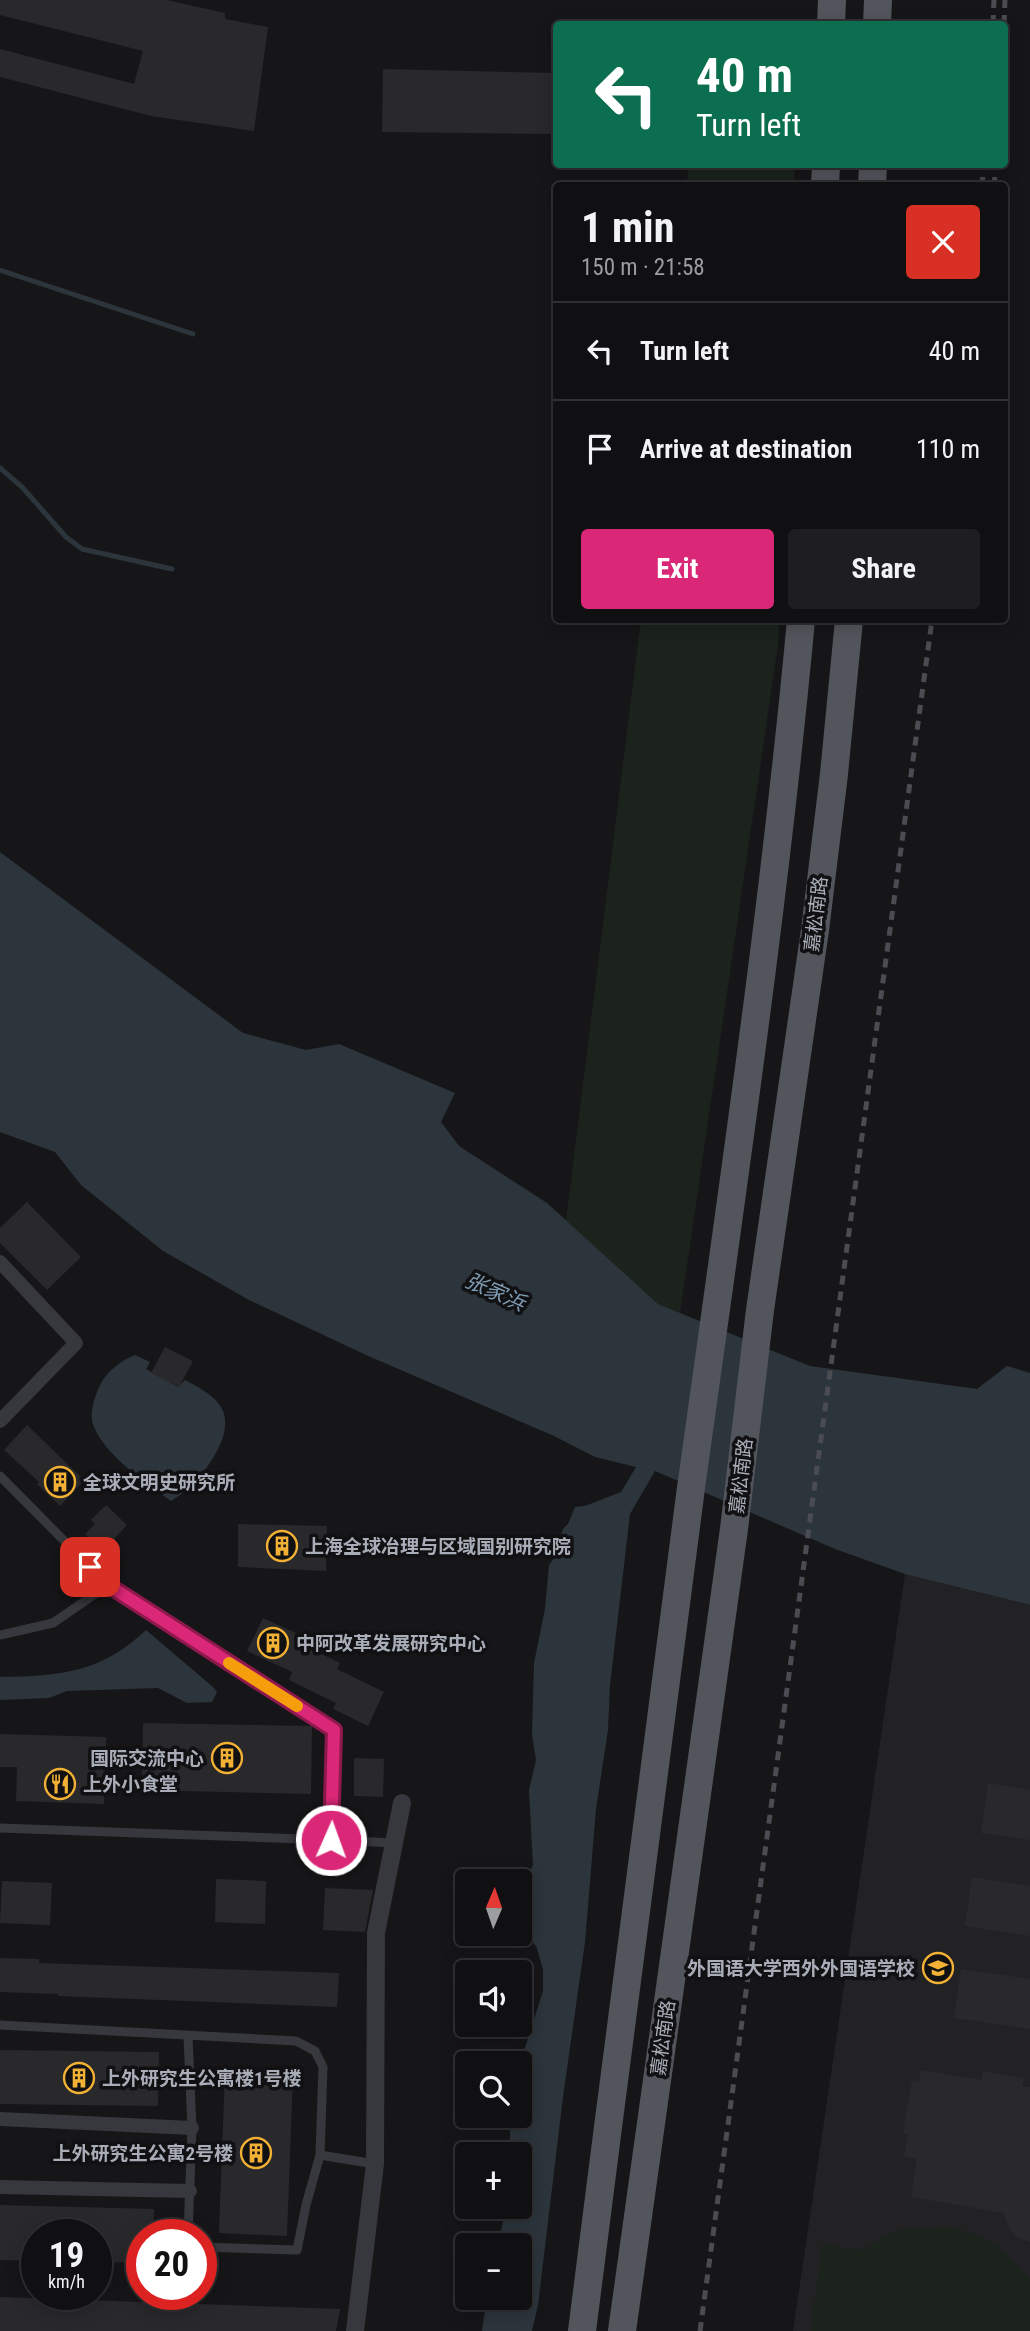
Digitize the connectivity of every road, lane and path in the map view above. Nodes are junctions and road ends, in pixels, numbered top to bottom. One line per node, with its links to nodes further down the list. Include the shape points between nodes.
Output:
1 (832, 0): 3 (main road)
2 (878, 0): 4 (main road)
3 (831, 21)
4 (877, 21)
5 (801, 623): 27 (main road, via 769,925)
6 (849, 623): 28 (main road, 嘉松南路, via 816,917)
7 (0, 1262): 8 (street, via 76,1343)
8 (0, 1421)
9 (0, 1476): 10 (lane)
10 (108, 1585): 11 (lane, via 53,1623); 14 (lane, via 334,1730)
11 (0, 1635)
12 (402, 1802): 15 (street)
13 (0, 1828): 14 (lane)
14 (331, 1840): 15 (lane)
15 (394, 1843): 21 (street, via 376,1933)
16 (0, 2025): 17 (lane)
17 (188, 2037): 19 (lane); 20 (lane, via 296,2041 314,2051 323,2067)
18 (0, 2119): 19 (street)
19 (192, 2128): 23 (lane)
20 (320, 2155): 21 (lane); 25 (lane, via 297,2250)
21 (375, 2164): 26 (street)
22 (0, 2186): 23 (street)
23 (190, 2192): 24 (lane)
24 (189, 2219)
25 (217, 2248)
26 (355, 2331)
27 (582, 2331)
28 (622, 2331)

